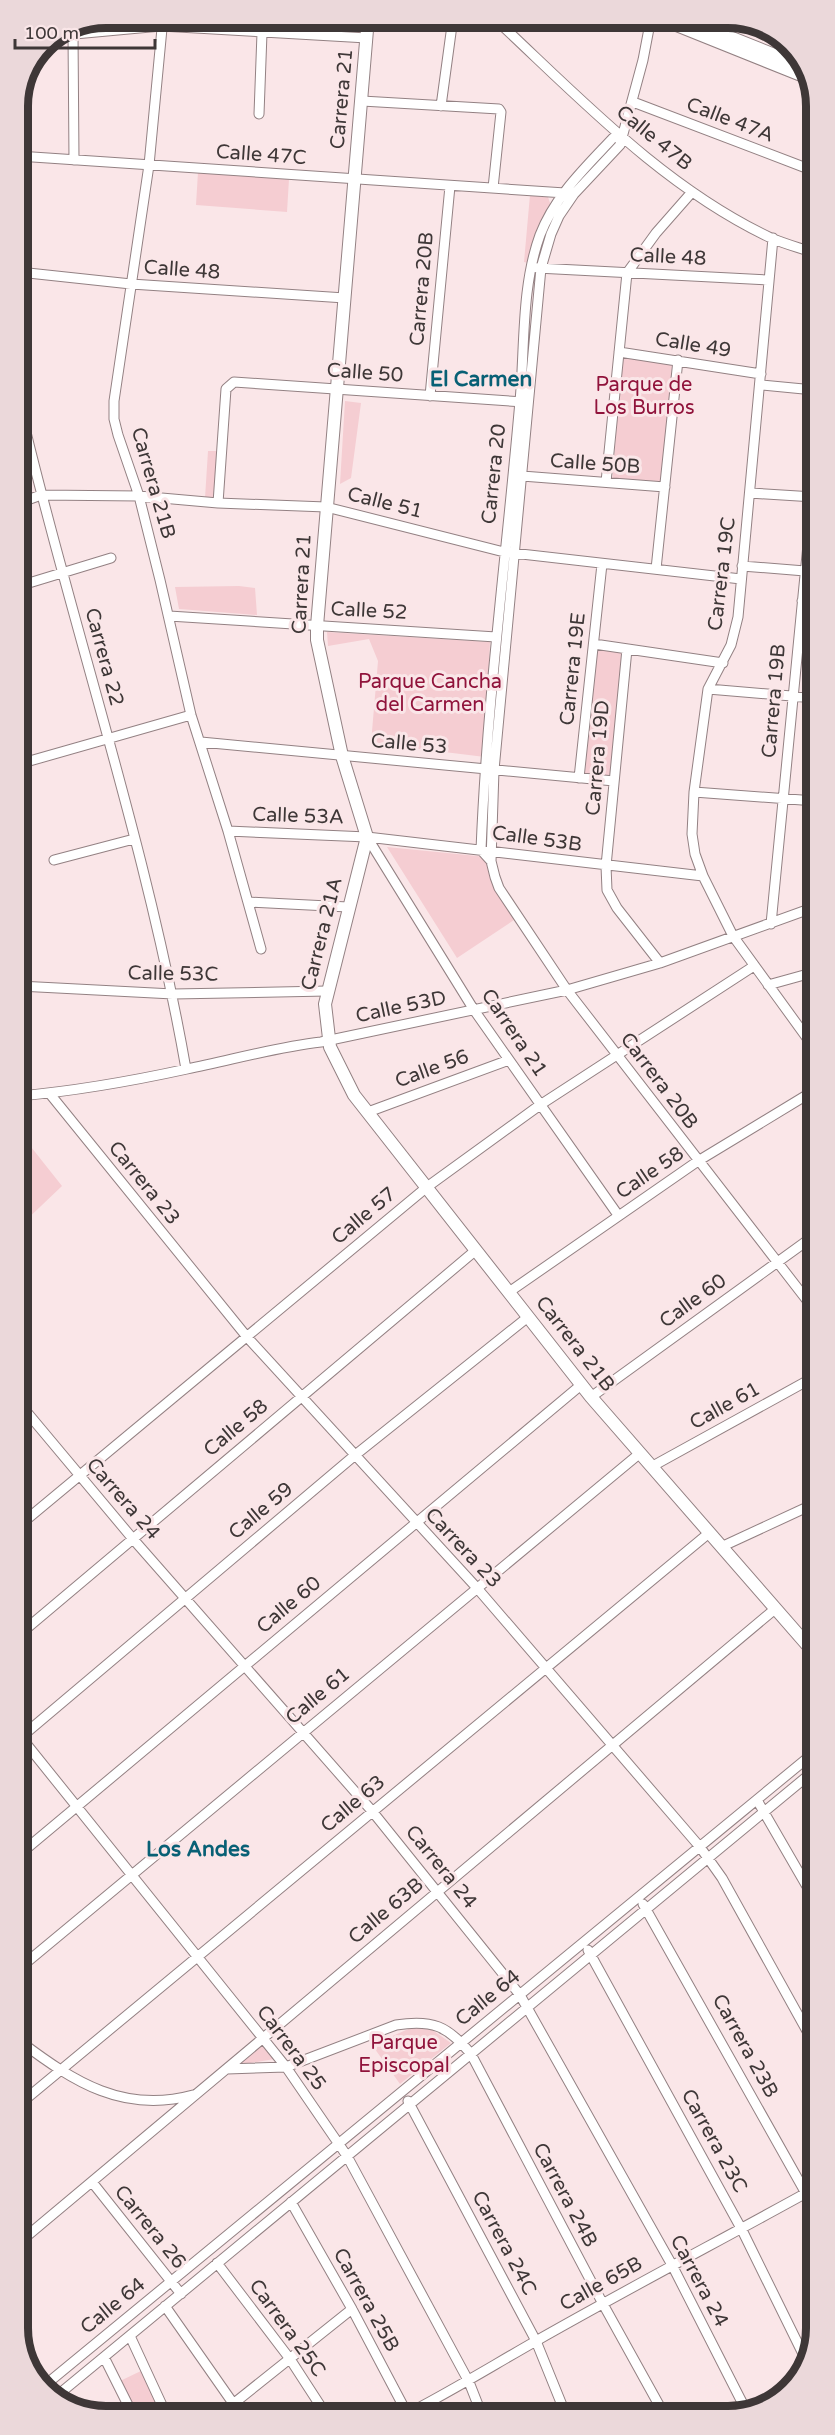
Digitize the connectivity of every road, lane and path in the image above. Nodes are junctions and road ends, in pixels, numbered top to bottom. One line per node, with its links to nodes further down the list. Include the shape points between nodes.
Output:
1 (112, 29): 11 (street)
2 (161, 29): 23 (street, Carrera 21B)
3 (226, 29): 10 (street)
4 (367, 29): 13 (main road, Carrera 21)
5 (452, 29): 18 (street)
6 (506, 29): 20 (street, Calle 47B)
7 (649, 29): 17 (street, Carrera 20)
8 (686, 29): 15 (main road)
9 (709, 29): 14 (main road)
10 (262, 33): 13 (street); 19 (street)
11 (78, 34)
12 (69, 38): 22 (street)
13 (367, 38): 16 (main road, Carrera 21)
14 (793, 62)
15 (799, 74)
16 (362, 101): 18 (street); 25 (main road, Carrera 21)
17 (633, 102): 20 (street, Carrera 20); 24 (street, Calle 47A)
18 (441, 106): 27 (street, via 496,108 501,112)
19 (259, 114)
20 (622, 137): 28 (street, Calle 47B); 29 (street, Carrera 20, via 613,138); 30 (street, Carrera 20, via 620,145)
21 (28, 157): 22 (street, Calle 47C)
22 (74, 160): 23 (street, Calle 47C)
23 (149, 165): 25 (street, Calle 47C); 38 (street, Carrera 21B)
24 (806, 168)
25 (354, 179): 26 (street, Calle 47C); 39 (main road, Carrera 21)
26 (450, 186): 27 (street, Calle 47C); 46 (street, Carrera 20B)
27 (493, 188): 29 (street, Calle 47C)
28 (692, 192): 31 (street, Calle 47B); 36 (street)
29 (562, 193): 30 (street, Calle 47C); 33 (street, Carrera 20, via 540,234)
30 (574, 194): 34 (street, Carrera 20, via 551,234)
31 (773, 238): 32 (street, Calle 47B); 37 (street, Carrera 19C)
32 (806, 250)
33 (530, 267): 34 (street, Calle 48); 47 (street, Carrera 20)
34 (541, 268): 36 (street, Calle 48); 47 (street, Carrera 20)
35 (28, 272): 38 (street, Calle 48)
36 (627, 273): 37 (street, Calle 48); 40 (street)
37 (768, 280): 42 (street, Carrera 19C)
38 (131, 284): 39 (street, Calle 48); 54 (street, Carrera 21B, via 114,419)
39 (345, 298): 44 (main road, Carrera 21)
40 (619, 352): 41 (street, Calle 49); 50 (street)
41 (678, 360): 42 (street, Calle 49); 51 (street)
42 (761, 374): 43 (street, Carrera 19C)
43 (760, 385): 45 (street); 52 (street, Carrera 19C)
44 (337, 389): 46 (street, Calle 50); 57 (street, Calle 50, via 234,382 226,389); 58 (main road, Carrera 21)
45 (806, 389)
46 (430, 396): 47 (street, Calle 50)
47 (525, 402): 49 (street, Carrera 20); 59 (street, Carrera 20)
48 (28, 443): 53 (street, Carrera 22)
49 (522, 477): 50 (street, Calle 50B); 59 (street, Carrera 20)
50 (606, 482): 51 (street, Calle 50B)
51 (665, 487): 64 (street)
52 (750, 493): 55 (street); 63 (street, Carrera 19C)
53 (41, 495): 54 (street, Calle 51); 56 (street, Calle 51); 66 (street, Carrera 22)
54 (139, 496): 57 (street, Calle 51); 71 (street, Carrera 21B)
55 (806, 496)
56 (28, 499)
57 (219, 503): 58 (street, Calle 51)
58 (326, 507): 59 (street, Calle 51); 72 (main road, Carrera 21)
59 (509, 553): 62 (street, Calle 51); 73 (street, Carrera 20); 85 (street, Carrera 20)
60 (111, 558): 66 (street)
61 (806, 563): 65 (street, Carrera 19B)
62 (602, 564): 64 (street, Calle 51); 74 (street, Carrera 19E)
63 (742, 566): 65 (street); 67 (street, Carrera 19C)
64 (656, 569): 67 (street, Calle 51)
65 (805, 571): 69 (street, Carrera 19B)
66 (63, 572): 68 (street); 81 (street, Carrera 22)
67 (741, 579): 76 (street, Carrera 19C, via 738,617)
68 (28, 583)
69 (802, 601): 70 (street); 78 (street, Carrera 19B)
70 (806, 601)
71 (169, 616): 72 (street, Calle 52); 80 (street, Carrera 21B)
72 (317, 626): 73 (street, Calle 52); 83 (main road, Carrera 21)
73 (496, 636): 85 (street, Carrera 20)
74 (594, 644): 75 (street); 86 (street, Carrera 19E)
75 (627, 649): 76 (street); 87 (street, Carrera 19D)
76 (723, 663): 77 (street, Carrera 19C)
77 (708, 689): 78 (street); 88 (street, Carrera 19C)
78 (792, 696): 79 (street); 89 (street, Carrera 19B)
79 (806, 697)
80 (191, 715): 81 (street); 82 (street, Carrera 21B)
81 (107, 737): 84 (street); 93 (street, Carrera 22)
82 (201, 742): 83 (street, Calle 53); 91 (street, Carrera 21B)
83 (342, 756): 85 (street, Calle 53); 92 (main road, Carrera 21)
84 (28, 761)
85 (489, 770): 86 (street, Calle 53); 94 (street, Carrera 20); 95 (street, Carrera 20)
86 (579, 778): 87 (street, Calle 53)
87 (614, 781): 97 (street, Carrera 19D)
88 (694, 792): 89 (street); 98 (street, Carrera 19C, via 692,834)
89 (783, 797): 90 (street); 102 (street, Carrera 19B)
90 (806, 800)
91 (228, 831): 92 (street, Calle 53A); 99 (street, Carrera 21B)
92 (366, 837): 94 (street, Calle 53B); 100 (main road, Carrera 21A); 113 (street, Carrera 21)
93 (134, 839): 96 (street); 112 (street, Carrera 22)
94 (481, 850): 95 (street, Calle 53B)
95 (492, 857): 97 (street, Calle 53B); 110 (street, Carrera 20B, via 499,888)
96 (54, 861)
97 (606, 866): 98 (street, Calle 53B); 105 (street, Carrera 19D, via 607,890 617,908)
98 (703, 876): 103 (street, Carrera 19C)
99 (248, 902): 100 (street); 104 (street, Carrera 21B)
100 (348, 907): 111 (main road, Carrera 21A)
101 (806, 910): 102 (street, Calle 53D)
102 (771, 924): 103 (street, Calle 53D)
103 (733, 936): 105 (street, Calle 53D); 106 (street)
104 (261, 949)
105 (660, 963): 110 (street, Calle 53D)
106 (754, 966): 108 (street); 116 (street, Calle 57)
107 (806, 974): 108 (street)
108 (768, 985): 114 (street)
109 (28, 986): 112 (street, Calle 53C)
110 (567, 990): 113 (street, Calle 53D); 116 (street, Carrera 20B)
111 (327, 991): 112 (street, Calle 53C); 115 (main road, Carrera 21A, via 325,1021)
112 (173, 994): 118 (street, Carrera 22)
113 (474, 1010): 115 (street, Calle 53D); 117 (street, Carrera 21)
114 (806, 1037)
115 (329, 1040): 118 (street, Calle 53D); 123 (main road, Carrera 21B, via 343,1075)
116 (617, 1055): 122 (street, Calle 57); 124 (street, Carrera 20B)
117 (509, 1060): 122 (street, Carrera 21); 123 (street, Calle 56)
118 (186, 1069): 119 (street, Calle 53D)
119 (50, 1094): 120 (street, Calle 53D); 133 (street, Carrera 23)
120 (28, 1095)
121 (806, 1095): 124 (street, Calle 58)
122 (540, 1105): 125 (street, Calle 57); 126 (street, Carrera 21)
123 (368, 1112): 125 (main road, Carrera 21B)
124 (698, 1161): 126 (street, Calle 58); 129 (street, Carrera 20B)
125 (427, 1187): 128 (main road, Carrera 21B); 133 (street, Calle 57)
126 (618, 1215): 130 (street, Calle 58)
127 (806, 1242): 129 (street, Calle 60)
128 (476, 1250): 130 (main road, Carrera 21B); 136 (street, Calle 58)
129 (778, 1263): 131 (street, Carrera 20B); 137 (street, Calle 60)
130 (509, 1292): 132 (main road, Carrera 21B)
131 (806, 1299)
132 (528, 1317): 135 (main road, Carrera 21B); 140 (street, Calle 59)
133 (247, 1337): 136 (street, Carrera 23); 142 (street, Calle 57)
134 (806, 1382): 141 (street, Calle 61)
135 (582, 1385): 137 (main road, Carrera 21B); 145 (street, Calle 60)
136 (301, 1397): 140 (street, Carrera 23); 147 (street, Calle 58)
137 (591, 1397): 139 (main road, Carrera 21B)
138 (28, 1414): 142 (street, Carrera 24)
139 (639, 1454): 141 (main road, Carrera 21B); 149 (street, Calle 61)
140 (354, 1456): 145 (street, Carrera 23); 150 (street, Calle 59)
141 (651, 1467): 146 (main road, Carrera 21B)
142 (78, 1475): 144 (street, Calle 57); 147 (street, Carrera 24)
143 (806, 1508): 148 (street)
144 (28, 1518)
145 (416, 1523): 149 (street, Carrera 23); 154 (street, Calle 60)
146 (709, 1533): 148 (main road, Carrera 21B); 155 (street, Calle 63)
147 (133, 1539): 150 (street, Carrera 24); 152 (street, Calle 58)
148 (721, 1547): 151 (main road, Carrera 21B)
149 (477, 1588): 155 (street, Carrera 23); 157 (street, Calle 61)
150 (186, 1598): 154 (street, Carrera 24); 156 (street, Calle 59)
151 (775, 1609): 153 (main road, Carrera 21B); 159 (street, Calle 63B)
152 (28, 1627)
153 (806, 1642)
154 (244, 1666): 157 (street, Carrera 24); 163 (street, Calle 60)
155 (546, 1667): 159 (street, Carrera 23); 164 (street, Calle 63)
156 (28, 1730)
157 (302, 1733): 164 (street, Carrera 24); 169 (street, Calle 61)
158 (28, 1747): 163 (street, Carrera 25)
159 (612, 1747): 166 (street, Carrera 23); 171 (street, Calle 63B)
160 (806, 1759): 162 (street, Calle 64)
161 (806, 1777): 165 (street, Calle 64)
162 (757, 1800): 165 (street); 166 (street, Calle 64)
163 (78, 1808): 167 (street, Calle 60); 169 (street, Carrera 25)
164 (372, 1811): 171 (street, Carrera 24); 176 (street, Calle 63)
165 (765, 1811): 168 (street, Calle 64); 170 (street)
166 (700, 1847): 168 (street, Carrera 23); 172 (street, Calle 64)
167 (28, 1848)
168 (708, 1858): 173 (street, Calle 64); 180 (street, Carrera 23)
169 (131, 1875): 176 (street, Carrera 25); 177 (street, Calle 61)
170 (806, 1884)
171 (438, 1892): 178 (street, Carrera 24); 181 (street, Calle 63B)
172 (638, 1898): 173 (street, Carrera 23B); 174 (street, Calle 64)
173 (647, 1909): 175 (street, Calle 64); 195 (street, Carrera 23B)
174 (582, 1943): 175 (street, Carrera 23C); 178 (street, Calle 64)
175 (591, 1955): 179 (street, Calle 64); 200 (street, Carrera 23C)
176 (198, 1958): 181 (street, Carrera 25); 187 (street, Calle 63)
177 (28, 1961)
178 (520, 1995): 179 (street, Carrera 24); 182 (street, Calle 64)
179 (528, 2007): 184 (street, Calle 64); 203 (street, Carrera 24)
180 (806, 2029)
181 (263, 2038): 185 (street, Carrera 25); 186 (street, Calle 63B)
182 (461, 2043): 184 (street, Carrera 24B); 185 (street, Carrera 24B, via 452,2032 414,2022 396,2025); 188 (street, Calle 64)
183 (28, 2047): 187 (street)
184 (471, 2054): 191 (street, Calle 64); 206 (street, Carrera 24B)
185 (286, 2067): 186 (street, Carrera 24B); 192 (street, Carrera 25)
186 (227, 2069): 189 (street, Calle 63B)
187 (59, 2071): 189 (street, via 102,2093 138,2101 170,2102); 190 (street, Calle 63)
188 (401, 2092): 191 (street, Carrera 24C); 192 (street, Calle 64)
189 (198, 2094): 194 (street, Calle 63B)
190 (28, 2097)
191 (410, 2104): 193 (street, Calle 64); 210 (street, Carrera 24C)
192 (339, 2143): 193 (street, Carrera 25); 198 (street, Calle 64)
193 (347, 2156): 197 (street, Calle 64); 215 (street, Carrera 25)
194 (92, 2182): 201 (street, Calle 63B); 204 (street, Carrera 26)
195 (806, 2191)
196 (806, 2194): 200 (street, Calle 65B)
197 (291, 2202): 199 (street, Calle 64); 208 (street, Carrera 25B)
198 (263, 2205): 199 (street); 204 (street, Calle 64)
199 (273, 2217): 202 (street, Calle 64)
200 (742, 2230): 203 (street, Calle 65B); 211 (street, Carrera 23C)
201 (28, 2235)
202 (217, 2263): 205 (street, Calle 64); 213 (street, Carrera 25C)
203 (672, 2265): 206 (street, Calle 65B); 218 (street, Carrera 24)
204 (171, 2281): 205 (street, Carrera 26); 214 (street, Calle 64)
205 (181, 2294): 207 (street, Calle 64)
206 (603, 2304): 210 (street, Calle 65B); 227 (street, Carrera 24B)
207 (165, 2306): 209 (street, Calle 64); 217 (street)
208 (352, 2309): 213 (street); 223 (street, Carrera 25B)
209 (129, 2336): 212 (street, Calle 64); 220 (street)
210 (536, 2341): 215 (street, Calle 65B); 226 (street, Carrera 24C)
211 (803, 2351)
212 (104, 2357): 216 (street, Calle 64); 219 (street)
213 (290, 2359): 217 (street); 222 (street, Carrera 25C)
214 (49, 2381)
215 (469, 2382): 224 (street, Calle 65B); 225 (street, Carrera 25)
216 (62, 2393)
217 (233, 2404): 221 (street)
218 (743, 2405)
219 (128, 2406)
220 (162, 2406)
221 (230, 2406)
222 (321, 2406)
223 (402, 2406)
224 (424, 2406)
225 (478, 2406)
226 (562, 2406)
227 (660, 2406)

